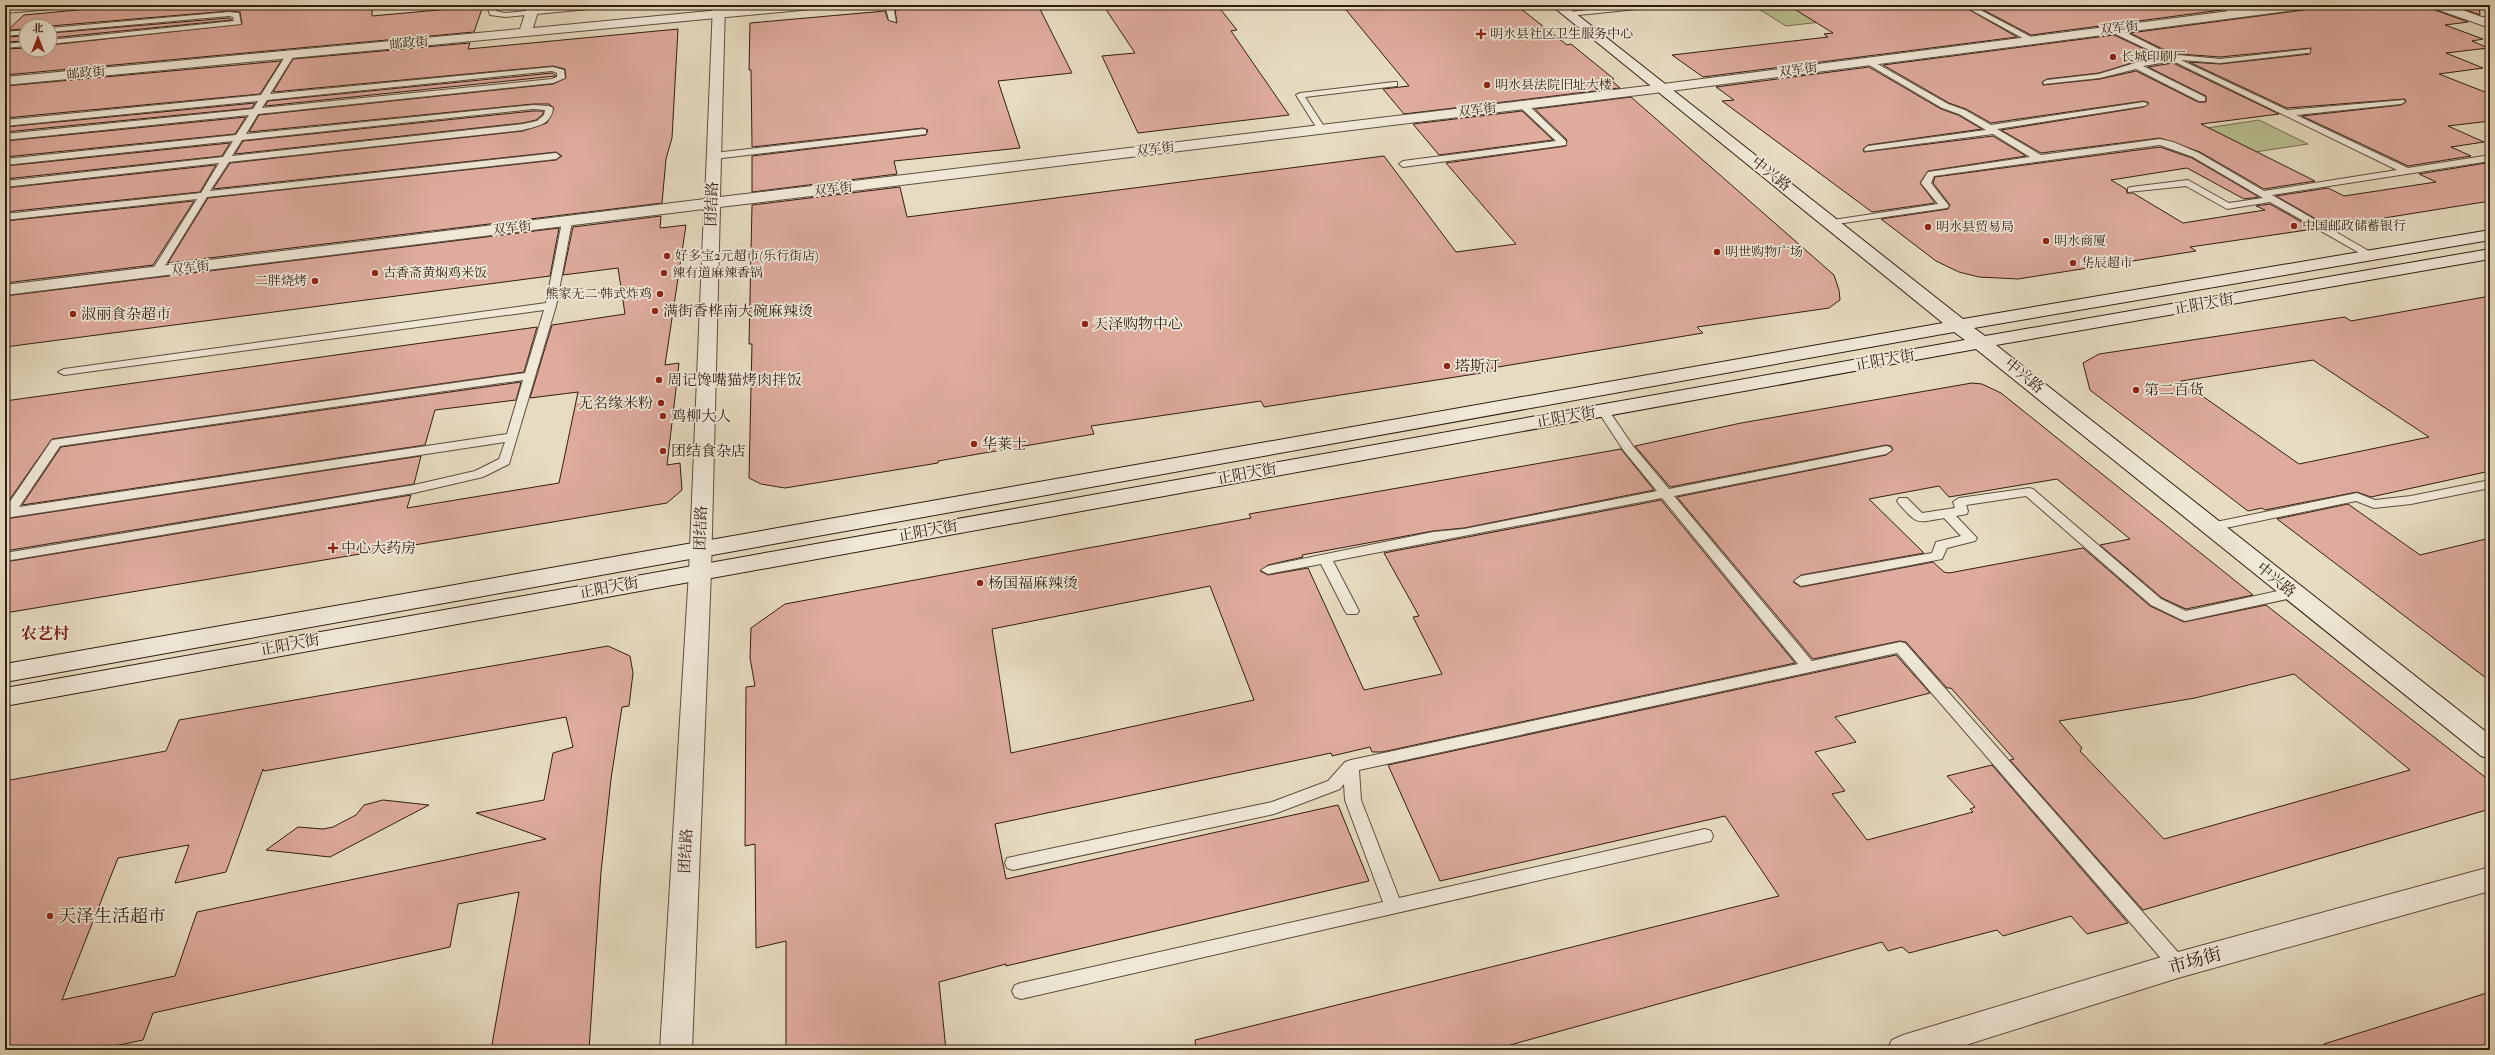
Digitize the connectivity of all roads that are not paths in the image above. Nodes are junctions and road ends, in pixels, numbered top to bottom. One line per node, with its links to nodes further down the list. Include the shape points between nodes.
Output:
1 (12, 5): 16 (lane)
2 (76, 5): 16 (lane)
3 (491, 5): 13 (lane, via 493,13 505,15)
4 (609, 5): 13 (lane)
5 (812, 5): 14 (street, 邮政街)
6 (889, 5): 20 (lane)
7 (1656, 5): 12 (lane)
8 (1966, 5): 27 (lane)
9 (2219, 5): 17 (lane)
10 (2304, 5): 17 (street, 双军街)
11 (2437, 5): 19 (street)
12 (1643, 6): 15 (lane)
13 (533, 9): 24 (street)
14 (719, 9): 24 (street, 邮政街); 55 (street, 团结路)
15 (1563, 10): 39 (street, 中兴路)
16 (5, 11)
17 (2238, 13): 23 (street, 双军街)
18 (2490, 18): 19 (lane)
19 (2476, 19): 21 (street)
20 (893, 20)
21 (2490, 24)
22 (58, 29): 28 (lane, via 229,14 236,15 238,19 238,22 230,24)
23 (2112, 29): 27 (street, 双军街); 33 (lane)
24 (525, 32): 32 (street, 邮政街)
25 (18, 33): 26 (lane)
26 (5, 34)
27 (2031, 39): 34 (street, 双军街)
28 (58, 41)
29 (18, 45): 30 (lane)
30 (5, 46)
31 (2308, 51): 33 (lane, via 2220,62)
32 (290, 54): 36 (street, 邮政街); 40 (lane)
33 (2170, 57): 35 (lane); 46 (lane)
34 (1867, 60): 39 (street, 双军街); 49 (lane, via 1944,106 1962,112)
35 (2135, 65): 37 (lane, via 2100,76); 41 (lane)
36 (5, 80)
37 (2047, 82)
38 (1394, 84): 48 (lane, via 1300,95)
39 (1663, 88): 44 (street, 双军街); 69 (street, 中兴路)
40 (262, 99): 45 (lane); 45 (lane, via 552,69 561,72 561,78 553,81); 47 (lane)
41 (2202, 99)
42 (2401, 102): 46 (lane)
43 (2144, 104): 49 (lane)
44 (1523, 105): 48 (street, 双军街); 60 (lane, via 1563,143)
45 (254, 112): 51 (lane); 52 (lane)
46 (2286, 113): 61 (lane)
47 (5, 123)
48 (1321, 128): 66 (street, 双军街)
49 (1992, 129): 53 (lane); 56 (lane)
50 (923, 132): 55 (lane)
51 (5, 137)
52 (239, 137): 58 (lane); 58 (lane, via 533,107 549,108 548,116 540,123 523,127); 59 (lane)
53 (1868, 149)
54 (556, 156): 64 (lane)
55 (714, 156): 66 (street, 团结路)
56 (2039, 158): 65 (lane, via 2148,143 2165,143 2196,155); 69 (lane, via 1931,174 1926,183 1944,206)
57 (2490, 158): 61 (lane)
58 (225, 160): 62 (lane); 64 (lane)
59 (5, 162)
60 (1403, 164)
61 (2406, 171): 65 (lane)
62 (5, 184)
63 (2131, 190): 65 (lane, via 2188,183 2227,206)
64 (204, 194): 67 (lane); 73 (lane)
65 (2266, 197): 72 (lane)
66 (712, 204): 68 (street, 双军街); 89 (street, 团结路)
67 (5, 217)
68 (567, 222): 73 (street, 双军街); 75 (lane)
69 (1833, 223): 76 (street, 中兴路)
70 (2490, 235): 72 (street, 正阳大街)
71 (2490, 254): 77 (street, 正阳大街)
72 (2370, 256): 76 (street, 正阳大街)
73 (156, 272): 74 (street, 双军街)
74 (5, 290)
75 (551, 306): 78 (lane); 79 (lane)
76 (1961, 325): 77 (street, 中兴路); 89 (street, 正阳大街)
77 (1983, 342): 80 (street, 正阳大街); 88 (street, 中兴路)
78 (64, 372)
79 (530, 376): 81 (lane); 87 (lane, via 56,443)
80 (1603, 410): 84 (lane, via 1628,448); 93 (street, 正阳大街)
81 (512, 437): 87 (lane); 90 (lane, via 505,461 479,474 414,489)
82 (1886, 450): 84 (lane)
83 (2490, 484): 88 (lane, via 2411,500 2374,504 2357,497)
84 (1665, 494): 91 (lane, via 1464,534 1433,536); 97 (lane)
85 (1902, 501): 86 (lane, via 1919,518)
86 (1946, 513): 94 (lane, via 1970,538 1940,544 1937,556); 95 (lane, via 1962,511 1960,502 2029,492 2156,602 2186,616)
87 (7, 514)
88 (2211, 527): 95 (street, 中兴路)
89 (700, 548): 93 (street, 团结路); 98 (street, 正阳大街)
90 (5, 557)
91 (1325, 559): 92 (lane); 96 (lane)
92 (1268, 570)
93 (700, 572): 99 (street, 正阳大街); 108 (street, 团结路)
94 (1801, 581)
95 (2292, 593): 100 (street, 中兴路)
96 (1352, 611)
97 (1809, 667): 101 (lane); 106 (lane, via 1900,647)
98 (5, 673)
99 (5, 697)
100 (2490, 749)
101 (1351, 766): 103 (lane, via 1334,785 1274,808); 105 (lane, via 1352,800)
102 (1705, 836): 105 (lane)
103 (1013, 862)
104 (2490, 880): 106 (street, 市场街)
105 (1393, 905): 107 (lane)
106 (2178, 965): 109 (street, 市场街)
107 (1021, 991)
108 (676, 1050)
109 (1903, 1050)

